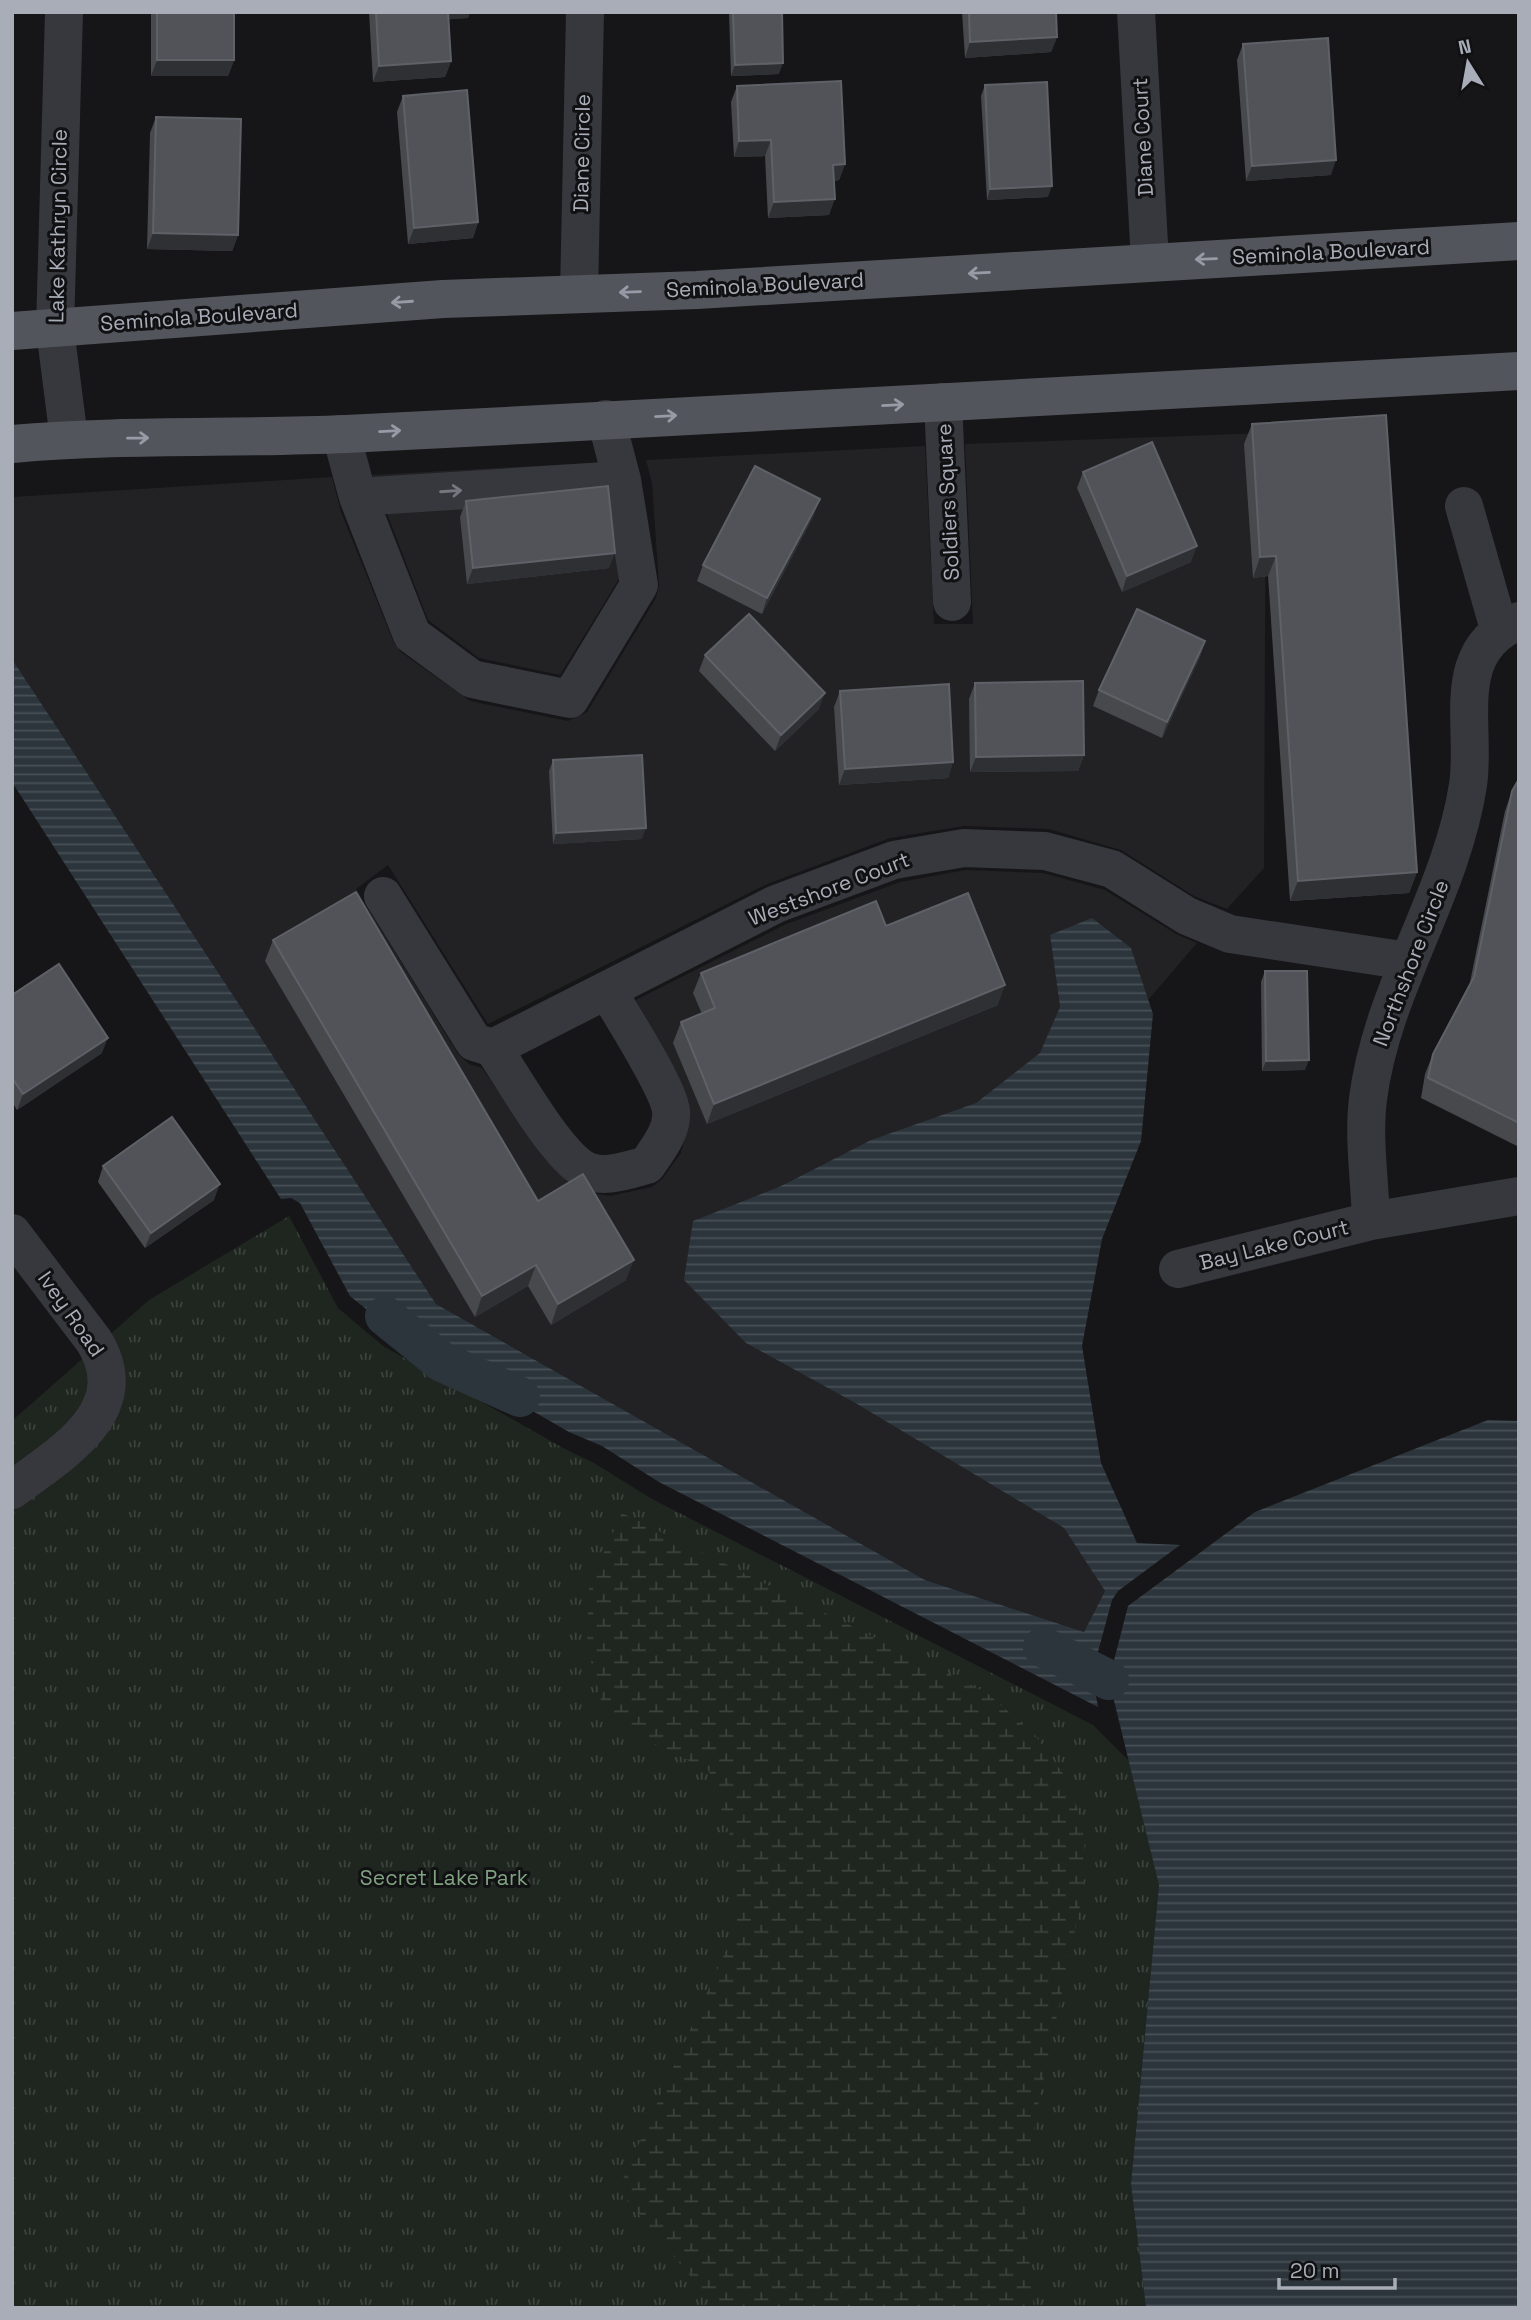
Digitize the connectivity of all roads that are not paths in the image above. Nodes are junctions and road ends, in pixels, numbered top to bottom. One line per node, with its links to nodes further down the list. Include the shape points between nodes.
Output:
1 (64, 12): 7 (street, Lake Kathryn Circle)
2 (585, 12): 6 (street, Diane Circle)
3 (1136, 12): 5 (street, Diane Court)
4 (1519, 241): 5 (main road, Seminola Boulevard, one-way to 5)
5 (1150, 261): 6 (main road, Seminola Boulevard, one-way to 6)
6 (579, 294): 7 (main road, Seminola Boulevard, one-way to 7, via 443,299)
7 (55, 329): 8 (main road, Seminola Boulevard); 13 (street, Lake Kathryn Circle)
8 (12, 331)
9 (1519, 371): 10 (main road)
10 (943, 402): 11 (main road, one-way to 10); 18 (street, Soldiers Square)
11 (606, 419): 12 (main road, one-way to 11); 15 (street)
12 (341, 434): 13 (main road, one-way to 12); 16 (street)
13 (69, 439): 14 (main road)
14 (12, 444)
15 (622, 480): 16 (street, one-way to 15); 16 (street, via 639,585 570,699 472,679 412,635)
16 (358, 497)
17 (1464, 506): 19 (street)
18 (953, 602)
19 (1509, 625): 21 (street, Northshore Circle, via 1471,670 1468,784 1447,869)
20 (383, 895): 23 (street, via 474,1042)
21 (1408, 961): 22 (street, Westshore Court, via 1230,933 1187,916 1112,870 1045,851 964,848 894,860 776,904); 25 (street, Northshore Circle, via 1379,1042 1368,1101)
22 (607, 990): 23 (street, Westshore Court); 23 (street, via 671,1112 665,1139 646,1165 612,1174 584,1170 559,1145)
23 (493, 1048)
24 (1519, 1196): 25 (street)
25 (1371, 1221): 27 (street, Bay Lake Court)
26 (12, 1233): 28 (street, Ivey Road, via 102,1353 106,1375 97,1416 77,1441)
27 (1178, 1269)
28 (12, 1490)

